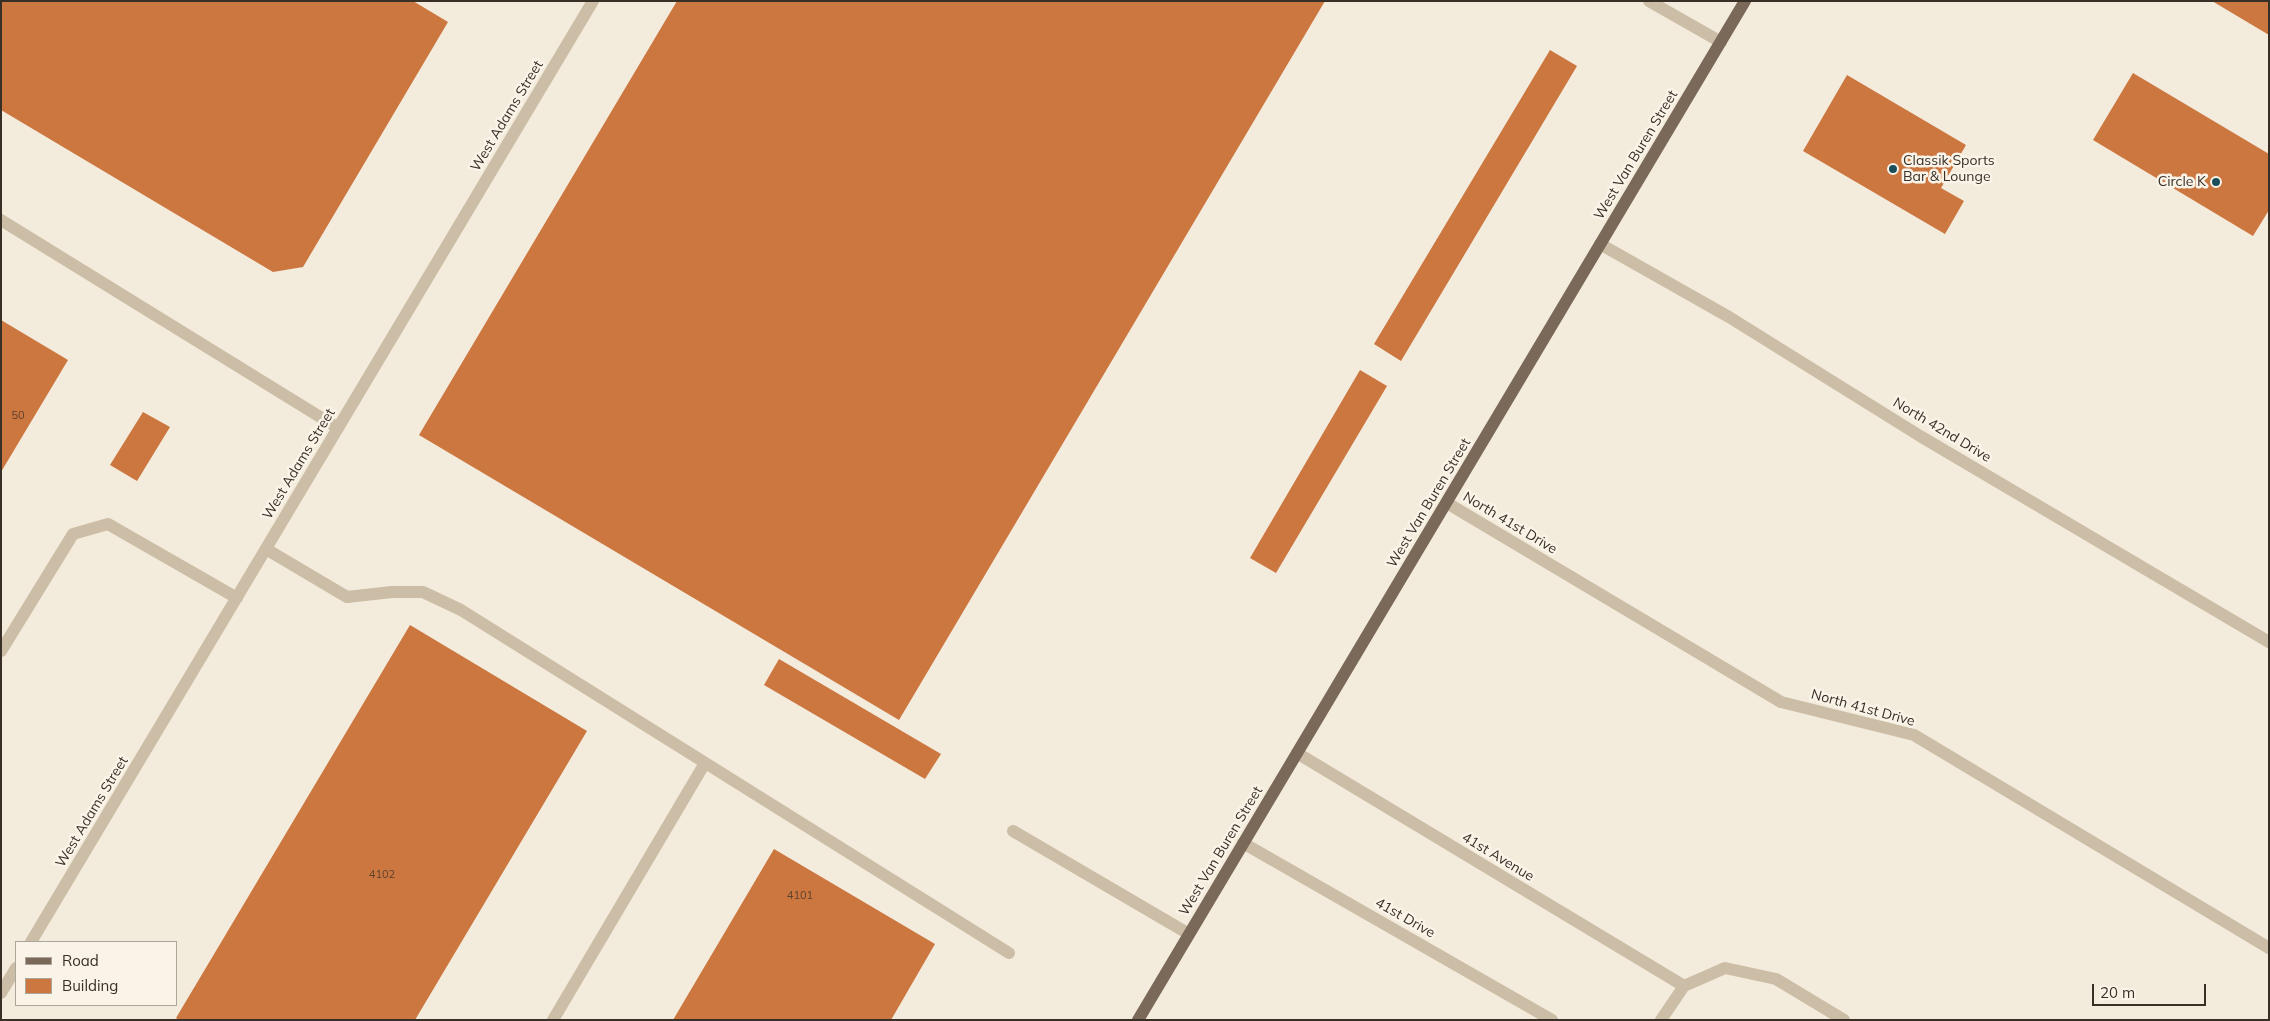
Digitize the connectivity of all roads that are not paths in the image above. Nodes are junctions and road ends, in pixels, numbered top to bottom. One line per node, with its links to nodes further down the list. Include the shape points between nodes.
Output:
1 (593, 1): 7 (street, West Adams Street)
2 (1649, 1): 4 (street)
3 (1745, 1): 4 (main road, West Van Buren Street)
4 (1721, 42): 6 (main road, West Van Buren Street)
5 (1, 220): 7 (street)
6 (1600, 244): 8 (main road, West Van Buren Street); 11 (street, North 42nd Drive, via 1728,317 1929,441)
7 (338, 428): 9 (street, West Adams Street)
8 (1446, 503): 13 (main road, West Van Buren Street); 19 (street, North 41st Drive, via 1780,702 1914,735)
9 (266, 549): 10 (street, West Adams Street); 14 (street, via 347,597 423,592 461,610)
10 (237, 598): 12 (street, via 108,524 73,534); 18 (street, West Adams Street)
11 (2269, 642)
12 (1, 651)
13 (1297, 753): 16 (main road, West Van Buren Street); 22 (street, 41st Avenue)
14 (705, 763): 20 (street); 24 (street)
15 (1012, 831): 17 (street)
16 (1243, 843): 17 (main road, West Van Buren Street); 26 (street, 41st Drive)
17 (1189, 934): 25 (main road, West Van Buren Street)
18 (33, 941)
19 (2269, 948)
20 (1009, 953)
21 (15, 970): 23 (street)
22 (1684, 986): 27 (street); 28 (street, via 1725,968 1776,979)
23 (1, 993)
24 (553, 1020)
25 (1138, 1020)
26 (1552, 1020)
27 (1661, 1020)
28 (1844, 1020)

